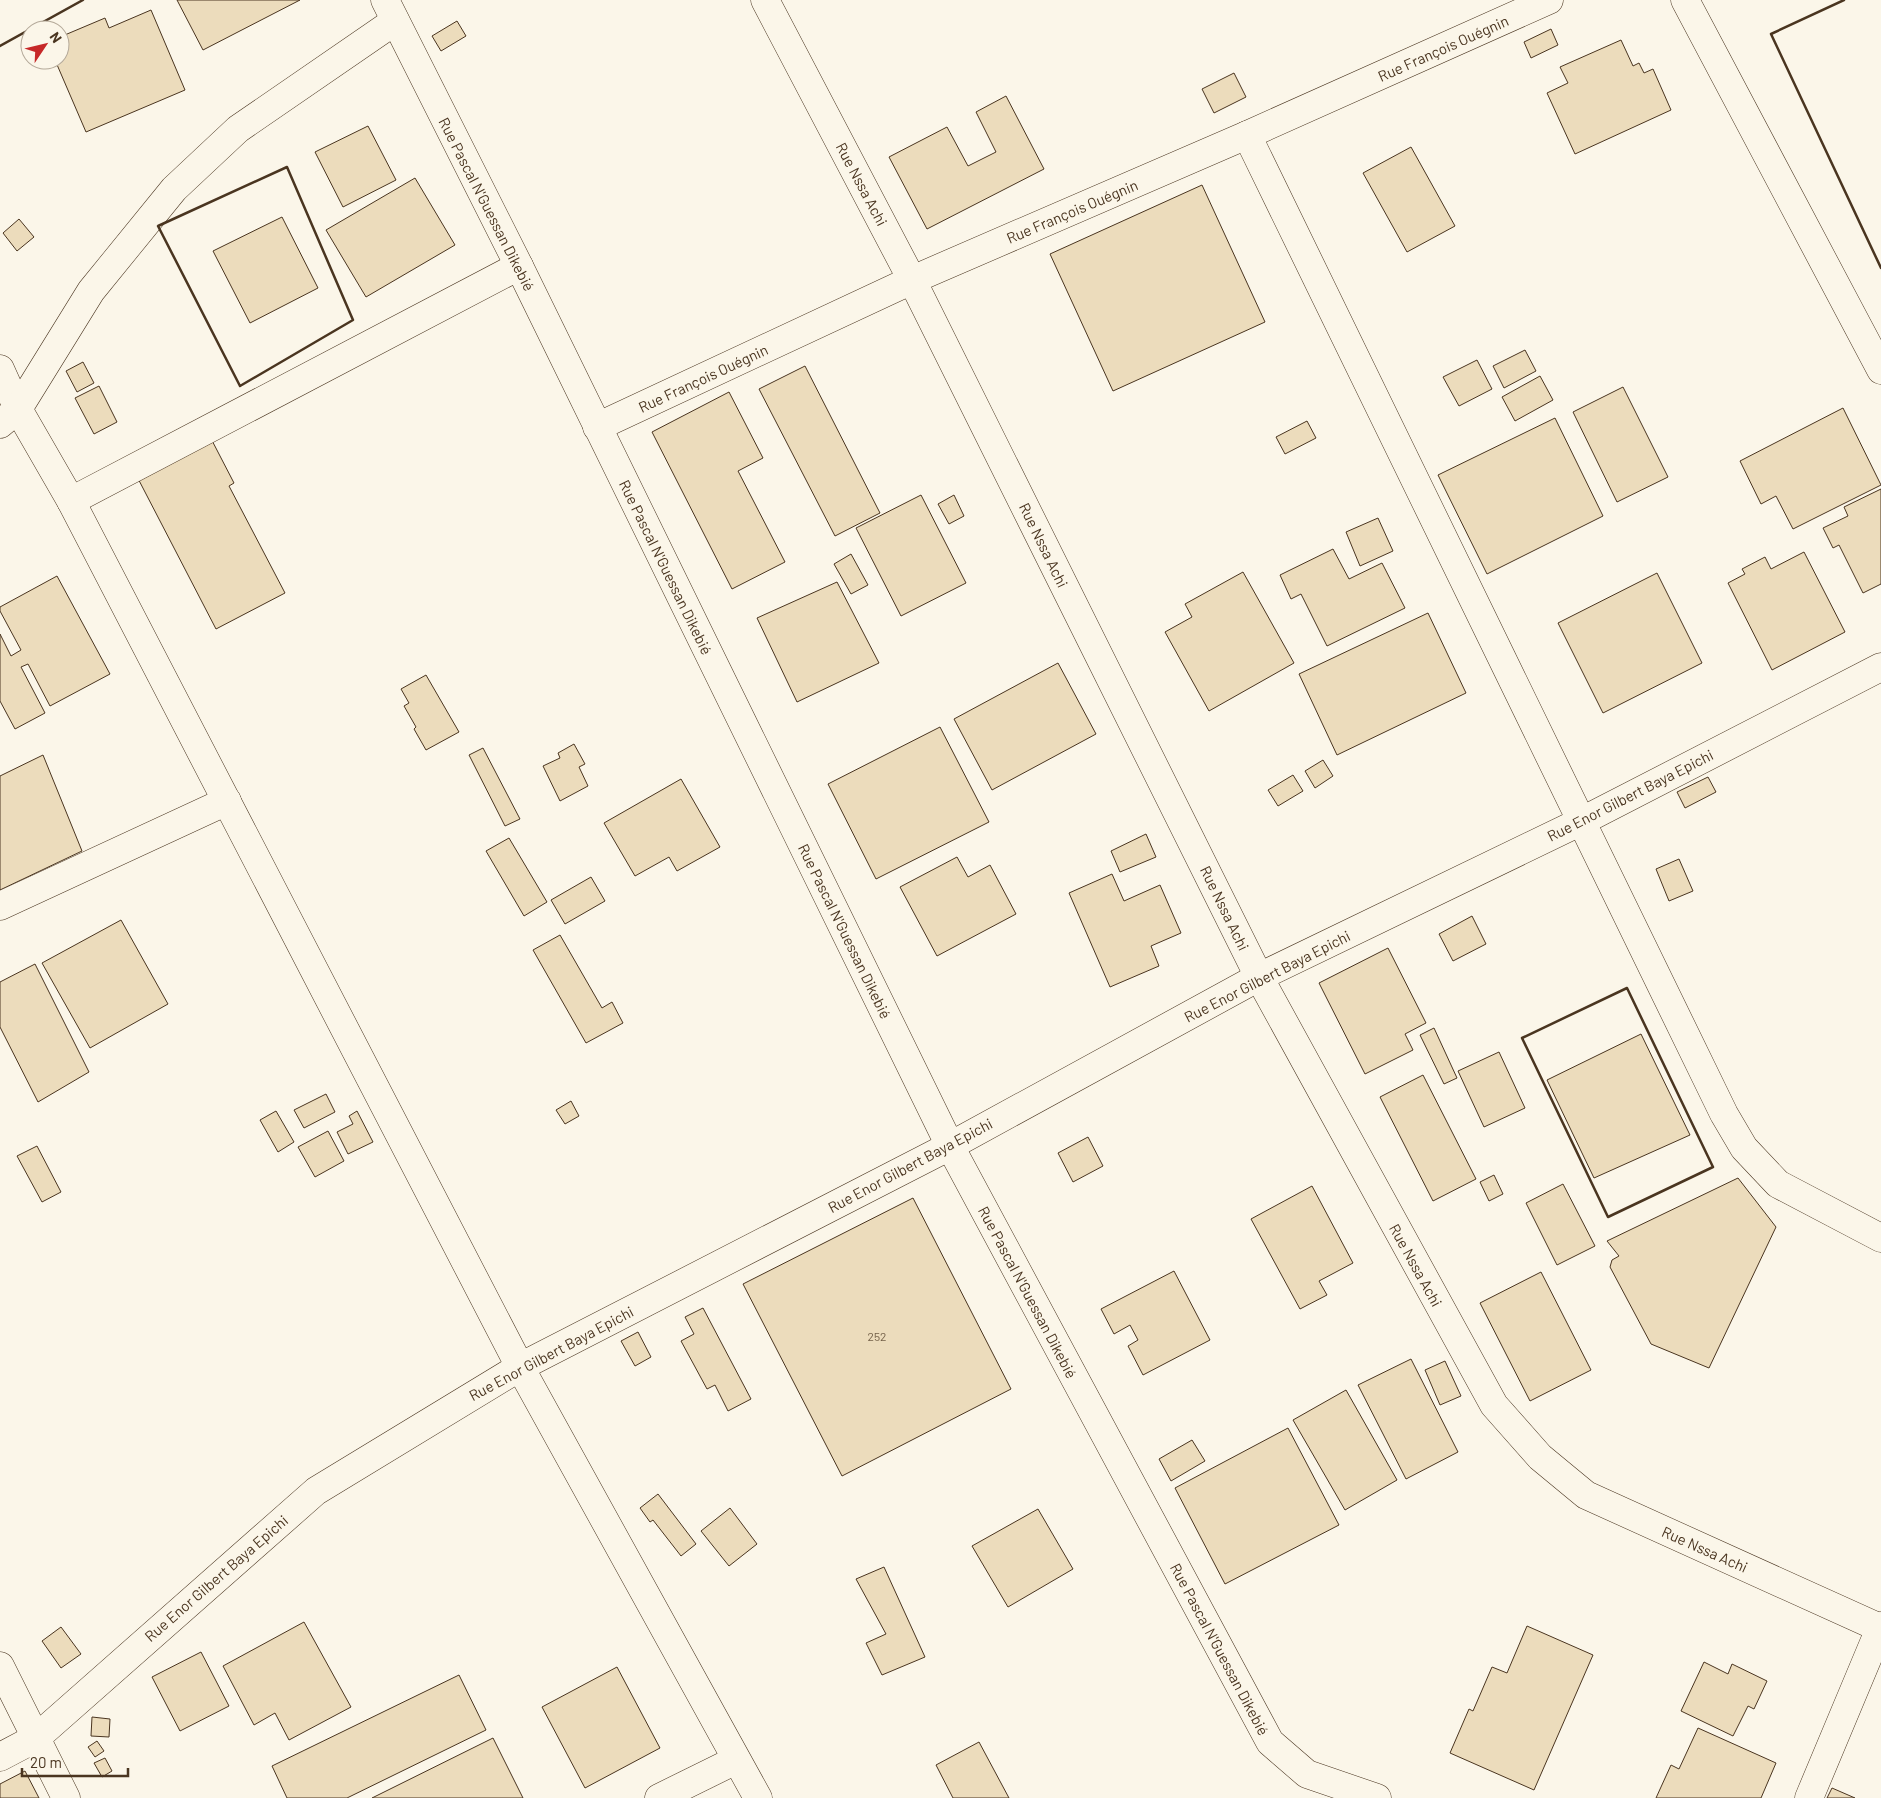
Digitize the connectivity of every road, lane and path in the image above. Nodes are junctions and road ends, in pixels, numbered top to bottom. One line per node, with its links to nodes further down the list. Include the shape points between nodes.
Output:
1 (1549, 0): 5 (street, Rue François Ouégnin)
2 (1685, 0): 9 (street)
3 (768, 1): 7 (street, Rue Nssa Achi)
4 (390, 10): 6 (street, Rue Pascal N'Guessan Dikebié); 10 (street, via 238,129 174,188 91,291)
5 (1247, 135): 7 (street, Rue François Ouégnin); 15 (street)
6 (519, 266): 11 (street, Rue Pascal N'Guessan Dikebié); 12 (street)
7 (912, 280): 11 (street, Rue François Ouégnin); 17 (street, Rue Nssa Achi)
8 (0, 369): 10 (street)
9 (1881, 370)
10 (9, 417): 12 (street)
11 (597, 427): 18 (street, Rue Pascal N'Guessan Dikebié)
12 (71, 501): 14 (street)
13 (1881, 667): 15 (street, Rue Enor Gilbert Baya Epichi)
14 (227, 801): 16 (street); 20 (street)
15 (1582, 820): 17 (street, Rue Enor Gilbert Baya Epichi); 19 (street, via 1724,1114 1744,1148 1778,1184)
16 (0, 906)
17 (1259, 977): 18 (street, Rue Enor Gilbert Baya Epichi); 21 (street, Rue Nssa Achi, via 1494,1406 1540,1458 1586,1495)
18 (950, 1146): 20 (street, Rue Enor Gilbert Baya Epichi); 29 (street, Rue Pascal N'Guessan Dikebié, via 1270,1742 1307,1774)
19 (1881, 1238)
20 (520, 1367): 23 (street, Rue Enor Gilbert Baya Epichi, via 316,1491); 25 (street)
21 (1881, 1627): 30 (street)
22 (0, 1666): 23 (street)
23 (36, 1738): 24 (street, Rue Enor Gilbert Baya Epichi); 26 (street)
24 (0, 1757)
25 (736, 1760): 27 (street); 28 (street)
26 (66, 1798)
27 (659, 1798)
28 (758, 1798)
29 (1377, 1798)
30 (1810, 1798)

